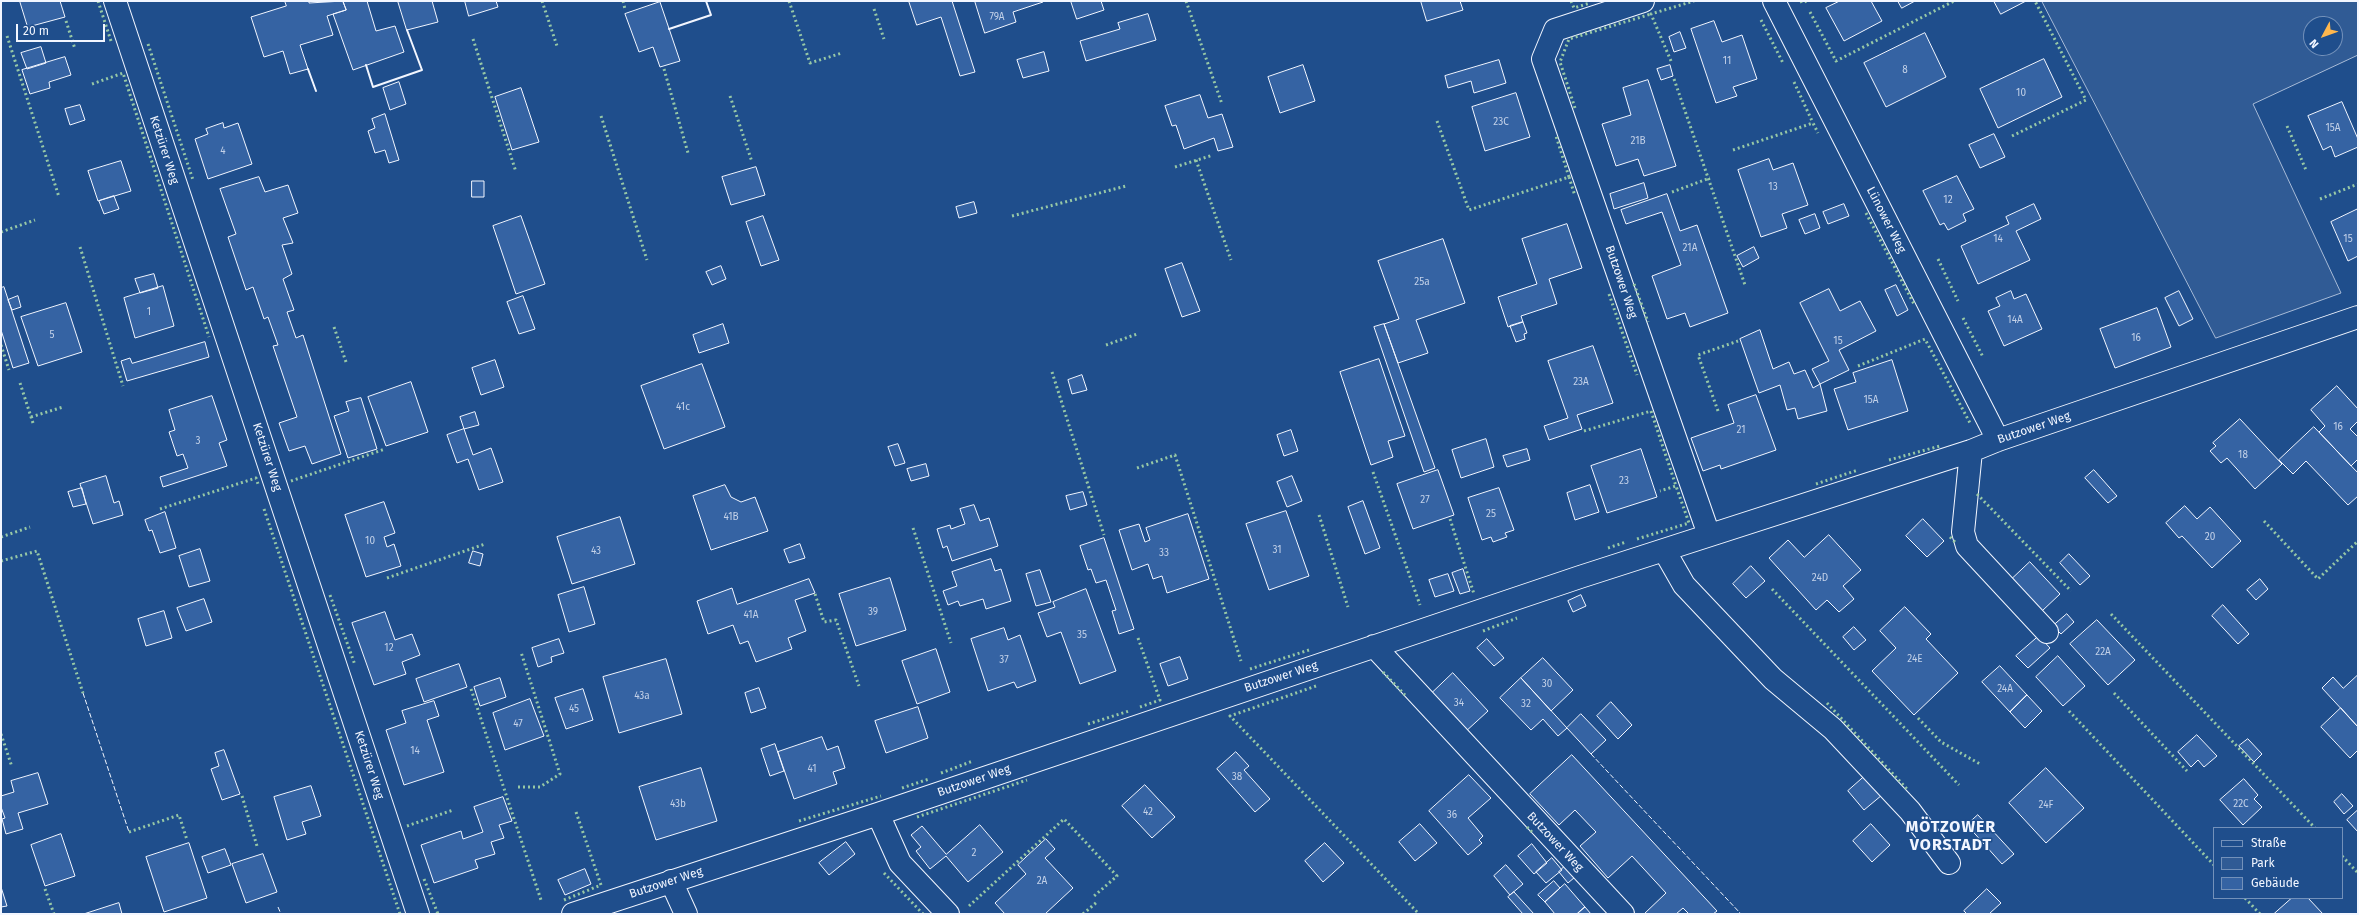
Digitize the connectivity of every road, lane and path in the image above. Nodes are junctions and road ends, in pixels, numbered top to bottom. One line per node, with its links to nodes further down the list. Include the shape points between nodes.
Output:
1 (115, 1): 14 (street, Ketzürer Weg)
2 (1643, 1): 7 (street, Butzower Weg, via 1555,30 1543,59)
3 (1774, 1): 5 (street, Lünower Weg)
4 (2358, 317): 5 (street, Butzower Weg)
5 (1998, 440): 6 (street, Butzower Weg)
6 (1971, 451): 7 (street, Butzower Weg); 9 (street, via 1963,532 1967,546)
7 (1709, 535): 8 (street, Butzower Weg)
8 (1664, 550): 10 (street, Butzower Weg); 12 (street, via 1684,585 1773,679 1833,729 1910,811)
9 (2047, 632)
10 (1374, 646): 11 (street, Butzower Weg); 18 (street, Butzower Weg)
11 (878, 814): 13 (street, Butzower Weg); 17 (street, via 900,864)
12 (1948, 863)
13 (671, 881): 15 (street, Butzower Weg); 16 (street)
14 (418, 914)
15 (573, 914)
16 (686, 914)
17 (948, 914)
18 (1623, 914)

